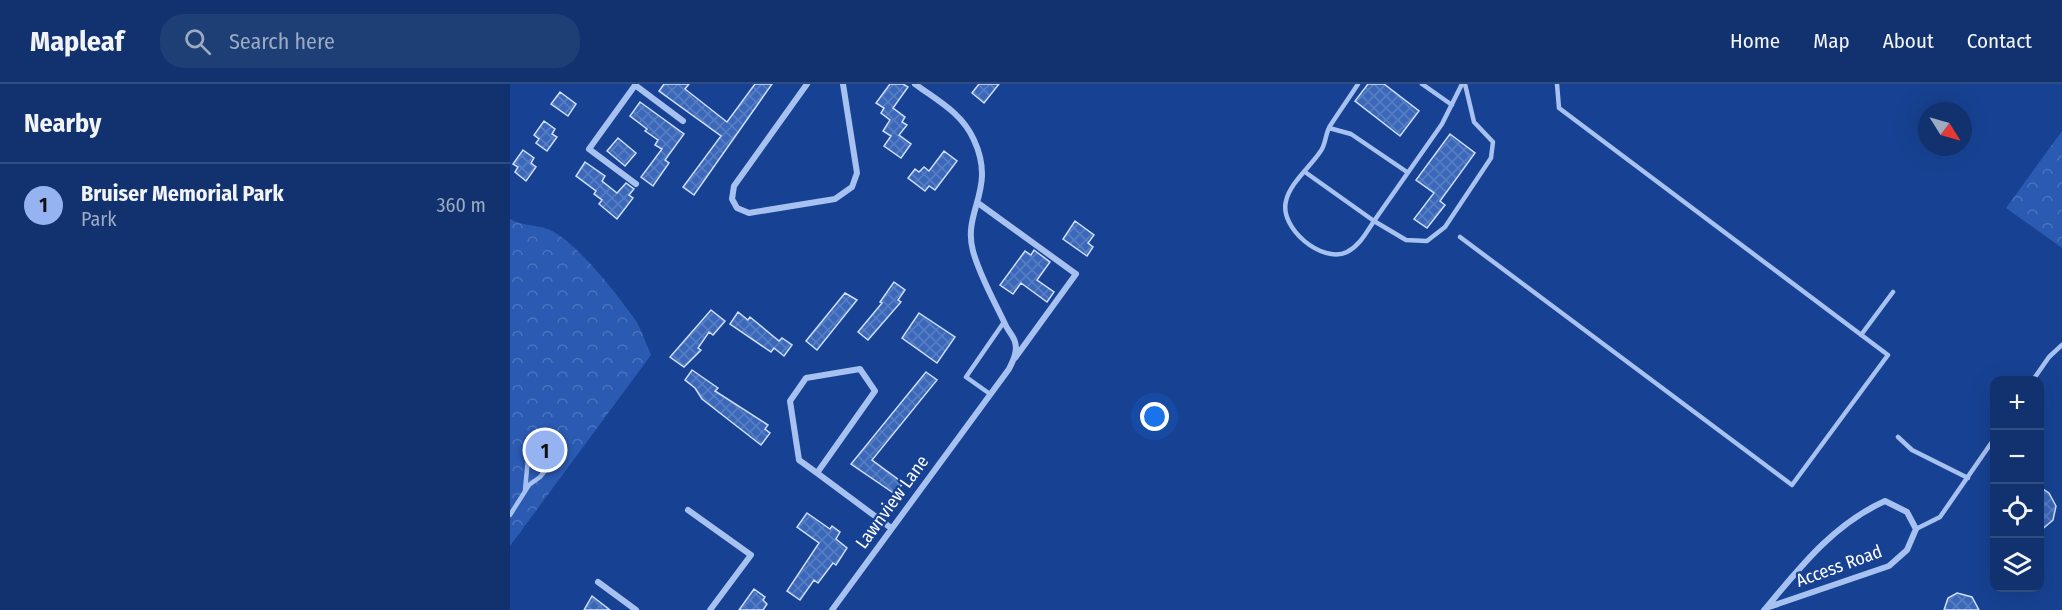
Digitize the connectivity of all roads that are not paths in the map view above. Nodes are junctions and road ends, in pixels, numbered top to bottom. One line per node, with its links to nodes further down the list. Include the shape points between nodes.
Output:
1 (635, 84): 10 (street); 14 (street, via 589,149)
2 (807, 84): 3 (street, via 734,186 732,199 741,210 749,213 835,199 848,192 857,172)
3 (843, 84)
4 (915, 84): 15 (street, via 962,118 970,133 984,167)
5 (1358, 84): 11 (lane)
6 (1422, 84): 9 (lane)
7 (1464, 84): 9 (lane); 16 (lane, via 1474,122 1493,142 1491,158 1445,227 1427,241 1406,240)
8 (1557, 84): 20 (lane, via 1558,108)
9 (1452, 105): 13 (lane)
10 (683, 121)
11 (1329, 128): 12 (lane, via 1323,149); 13 (lane, via 1351,134)
12 (1305, 172): 16 (lane); 16 (lane, via 1285,202 1288,221 1306,242 1324,253 1345,253 1360,243)
13 (1407, 172): 16 (lane)
14 (636, 184)
15 (978, 203): 19 (street, via 969,238); 22 (street, Lawnview Lane, via 1076,274)
16 (1374, 221)
17 (1460, 237): 20 (lane, via 1792,485 1888,356)
18 (1893, 292): 20 (lane)
19 (1004, 322): 22 (street, via 1016,343); 24 (lane, via 966,376)
20 (1861, 335)
21 (2062, 345): 23 (lane)
22 (1012, 361): 24 (street, Lawnview Lane)
23 (2036, 376)
24 (990, 394): 32 (street, Lawnview Lane)
25 (1898, 437): 28 (lane, via 1912,450)
26 (1990, 446): 28 (lane)
27 (817, 473): 27 (street, via 875,391 860,369 806,378 790,402 799,460); 32 (street)
28 (1968, 478): 33 (lane, via 1940,517)
29 (525, 490): 29 (lane, via 560,452 546,439 537,437 528,448); 31 (lane)
30 (688, 510): 35 (street, via 751,555)
31 (510, 515)
32 (891, 528): 39 (street, Lawnview Lane)
33 (1916, 529): 36 (street, Access Road, via 1907,550 1889,567); 36 (street, Access Road, via 1907,512 1885,501 1863,511 1814,550)
34 (598, 582): 37 (street)
35 (712, 608): 38 (street)
36 (1765, 609)
37 (636, 610)
38 (721, 610)
39 (832, 610)

